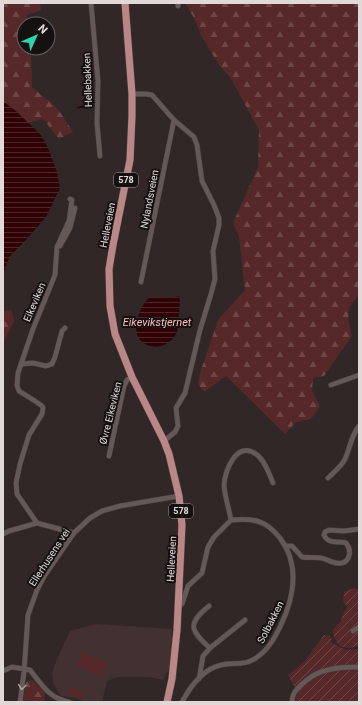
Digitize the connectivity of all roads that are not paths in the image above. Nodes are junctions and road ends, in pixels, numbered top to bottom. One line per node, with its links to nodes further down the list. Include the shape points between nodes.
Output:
1 (91, 3): 5 (street, Hellebakken, via 98,81 97,123)
2 (125, 3): 3 (main road, Helleveien / 578)
3 (132, 94): 4 (street, via 152,95); 13 (main road, Helleveien / 578, via 130,160 109,269 109,293 115,334)
4 (174, 120): 9 (street, Nylandsveien); 16 (street, via 196,141 202,181 219,222 213,251 213,286 185,393 176,408 176,430)
5 (100, 156)
6 (70, 199): 8 (street, Eikeviken, via 72,203 69,221)
7 (75, 208): 8 (street, via 70,228)
8 (57, 247): 11 (street, Eikeviken, via 55,275)
9 (141, 282)
10 (65, 328): 11 (street, via 62,330 52,364)
11 (21, 364): 22 (street, Eikeviken, via 17,378 18,388 42,406 43,410 29,435 16,489)
12 (359, 376): 14 (street)
13 (132, 377): 16 (main road, Helleveien / 578); 17 (street, Øvre Eikeviken, via 124,386)
14 (332, 385)
15 (359, 426): 18 (street, via 345,460)
16 (164, 441): 20 (main road, Helleveien / 578)
17 (109, 456)
18 (328, 478)
19 (273, 484): 21 (street, via 257,454 250,450 238,453 227,470 224,486)
20 (179, 496): 24 (street, Ellerhusens vei, via 120,506 102,512 90,518); 27 (main road, Helleveien / 578, via 182,525)
21 (232, 520): 26 (street, Solbakken, via 259,521 274,531); 27 (street, via 214,537 208,548 202,573 188,586 182,604)
22 (37, 523): 24 (street); 25 (street)
23 (359, 529): 26 (street, via 325,532 325,539 346,543 350,547 348,558 337,564 324,559 302,557 292,546)
24 (74, 533): 34 (street, Ellerhusens vei, via 37,590 28,615)
25 (3, 534)
26 (286, 546): 37 (street, Solbakken, via 293,566 292,596 285,617 270,645 249,663 221,665)
27 (178, 604): 36 (main road, Helleveien / 578)
28 (209, 606): 32 (street, via 196,618 194,627 195,633)
29 (245, 620): 32 (street, Solbakken)
30 (359, 627): 31 (street)
31 (353, 631)
32 (210, 648): 37 (street, Solbakken, via 203,656)
33 (359, 667): 43 (street, via 323,671 299,686 292,696)
34 (24, 670): 35 (street, via 12,667); 38 (street, Ellerhusens vei, one-way to 38); 39 (street, via 30,670 50,695)
35 (3, 671)
36 (172, 679): 40 (main road, Helleveien / 578); 41 (main road, Helleveien / 578)
37 (199, 679): 42 (street, Solbakken)
38 (20, 702)
39 (68, 702)
40 (167, 702)
41 (170, 702)
42 (182, 702)
43 (292, 702)

